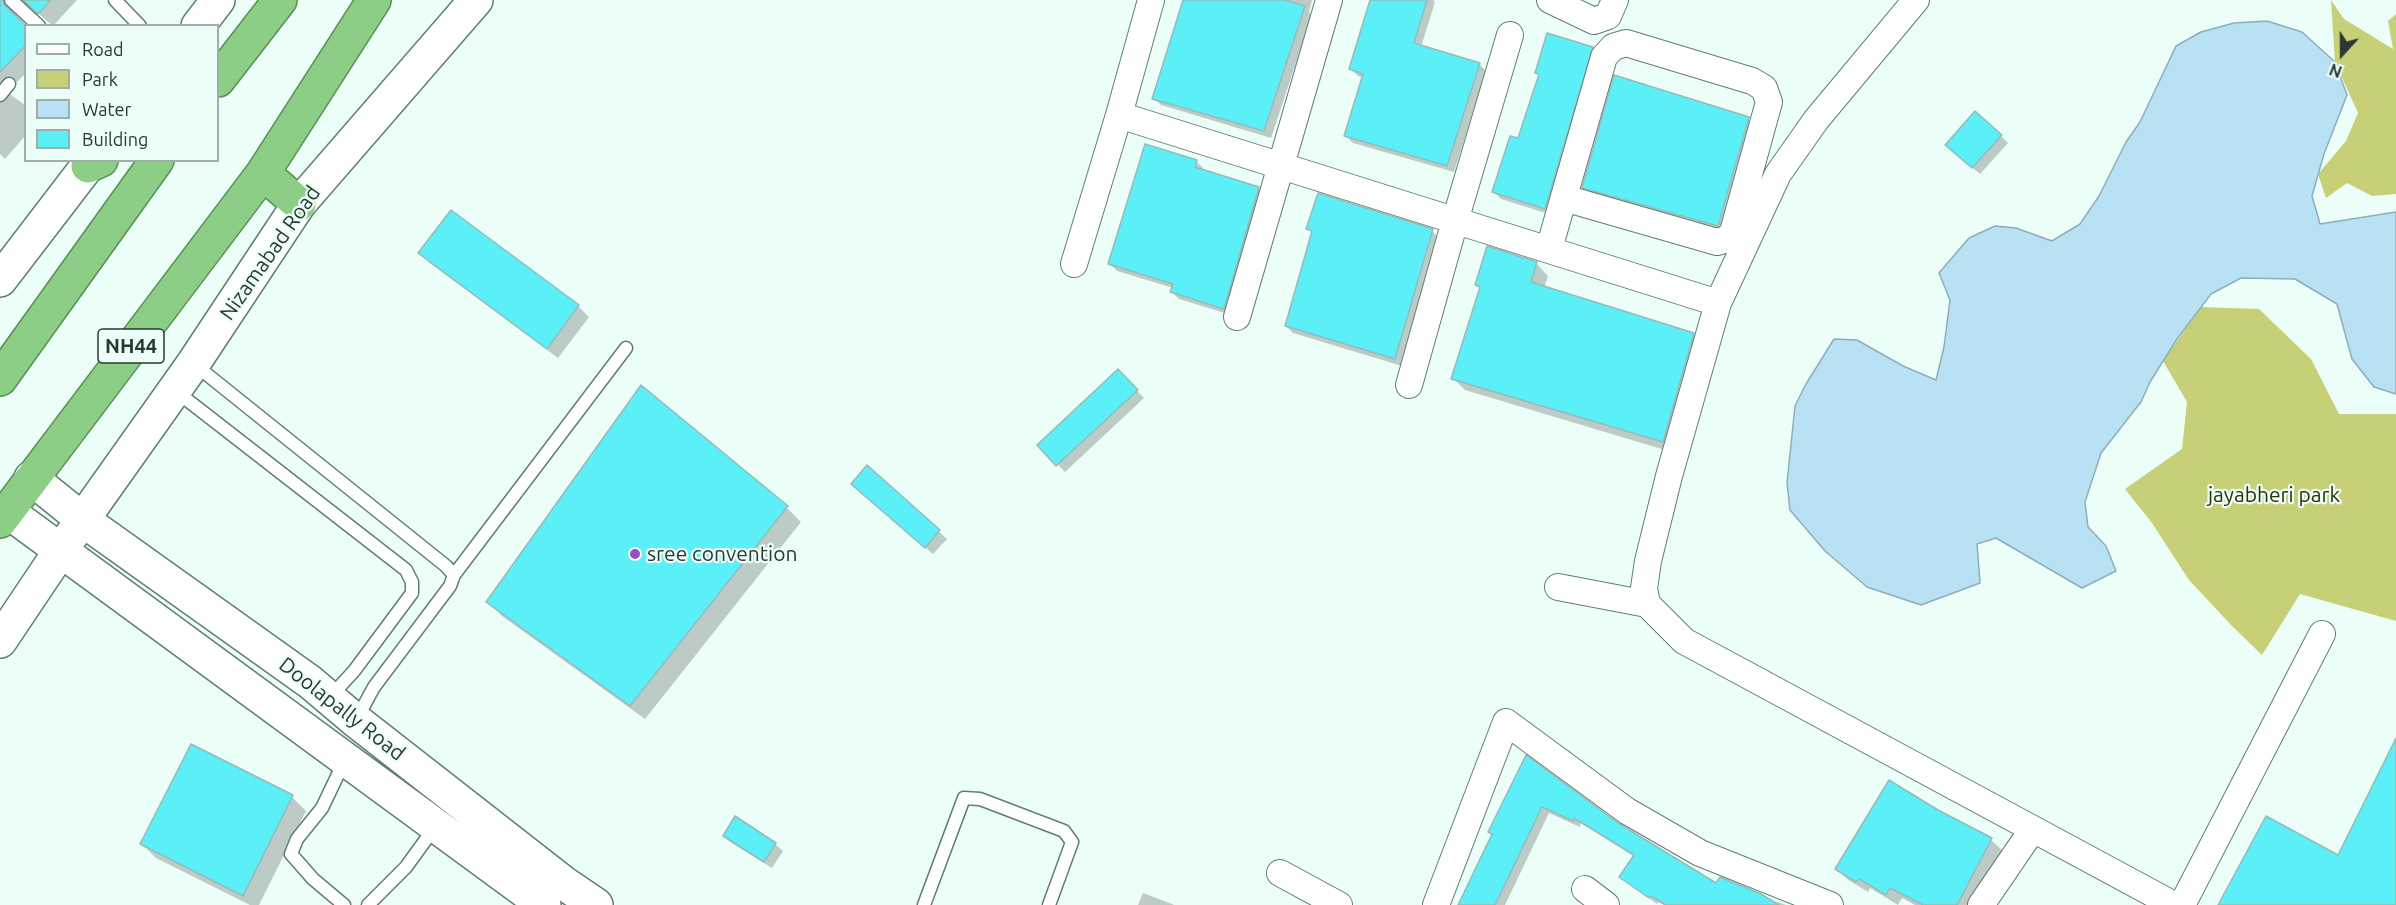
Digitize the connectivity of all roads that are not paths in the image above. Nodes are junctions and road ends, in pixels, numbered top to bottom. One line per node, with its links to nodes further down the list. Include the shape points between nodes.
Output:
1 (11, 0): 11 (lane)
2 (115, 0): 12 (lane)
3 (280, 0): 14 (highway)
4 (374, 0): 21 (highway, NH44)
5 (476, 0): 24 (main road, Nizamabad Road)
6 (1151, 0): 17 (street)
7 (1329, 0): 20 (street)
8 (1550, 0): 9 (street, via 1594,21 1608,16)
9 (1615, 0)
10 (1916, 0): 23 (street)
11 (37, 24)
12 (139, 24)
13 (1510, 35): 25 (street)
14 (219, 79)
15 (9, 84): 16 (lane)
16 (0, 95)
17 (1119, 115): 20 (street); 27 (street)
18 (94, 162): 28 (main road)
19 (156, 162): 33 (highway)
20 (1280, 167): 25 (street); 30 (street)
21 (263, 172): 24 (highway); 36 (highway, NH44)
22 (1564, 198): 23 (street, via 1717,242 1727,239); 23 (street, via 1604,57 1612,47 1626,43 1764,88 1769,102); 26 (street)
23 (1754, 199): 29 (street)
24 (299, 204): 32 (main road, Nizamabad Road)
25 (1455, 221): 26 (street); 34 (street)
26 (1549, 249): 29 (street)
27 (1074, 264)
28 (0, 280)
29 (1718, 303): 42 (street, via 1648,561 1644,588)
30 (1237, 317)
31 (626, 348): 40 (lane)
32 (193, 364): 35 (main road, Nizamabad Road); 40 (lane)
33 (0, 379)
34 (1409, 385)
35 (174, 390): 38 (main road, Nizamabad Road); 45 (lane, via 406,570 412,593)
36 (31, 478): 37 (highway, NH44); 38 (main road, Doolapally Road)
37 (4, 516): 39 (main road, Doolapally Road)
38 (82, 520): 39 (main road, Nizamabad Road); 45 (main road, Doolapally Road)
39 (61, 550): 44 (main road); 47 (main road, Doolapally Road)
40 (454, 575): 46 (lane)
41 (1558, 587): 42 (street)
42 (1647, 604): 49 (street, via 1684,642)
43 (2322, 634): 64 (street)
44 (0, 641)
45 (330, 698): 46 (main road, Doolapally Road)
46 (355, 720): 55 (main road, Doolapally Road)
47 (345, 758): 48 (main road, Doolapally Road); 52 (lane, via 322,808 297,839 291,854)
48 (436, 825): 53 (lane, via 406,867); 54 (main road, Doolapally Road)
49 (2033, 829): 62 (street); 63 (street)
50 (1280, 873): 58 (street)
51 (1585, 889): 60 (street)
52 (344, 905)
53 (368, 905)
54 (544, 905)
55 (596, 905)
56 (924, 905): 57 (lane, via 964,798 980,799 1064,831 1072,842)
57 (1049, 905)
58 (1339, 905)
59 (1436, 905): 61 (street, via 1506,722 1627,811 1700,853)
60 (1606, 905)
61 (1830, 905)
62 (1981, 905)
63 (2174, 905)
64 (2182, 905)

